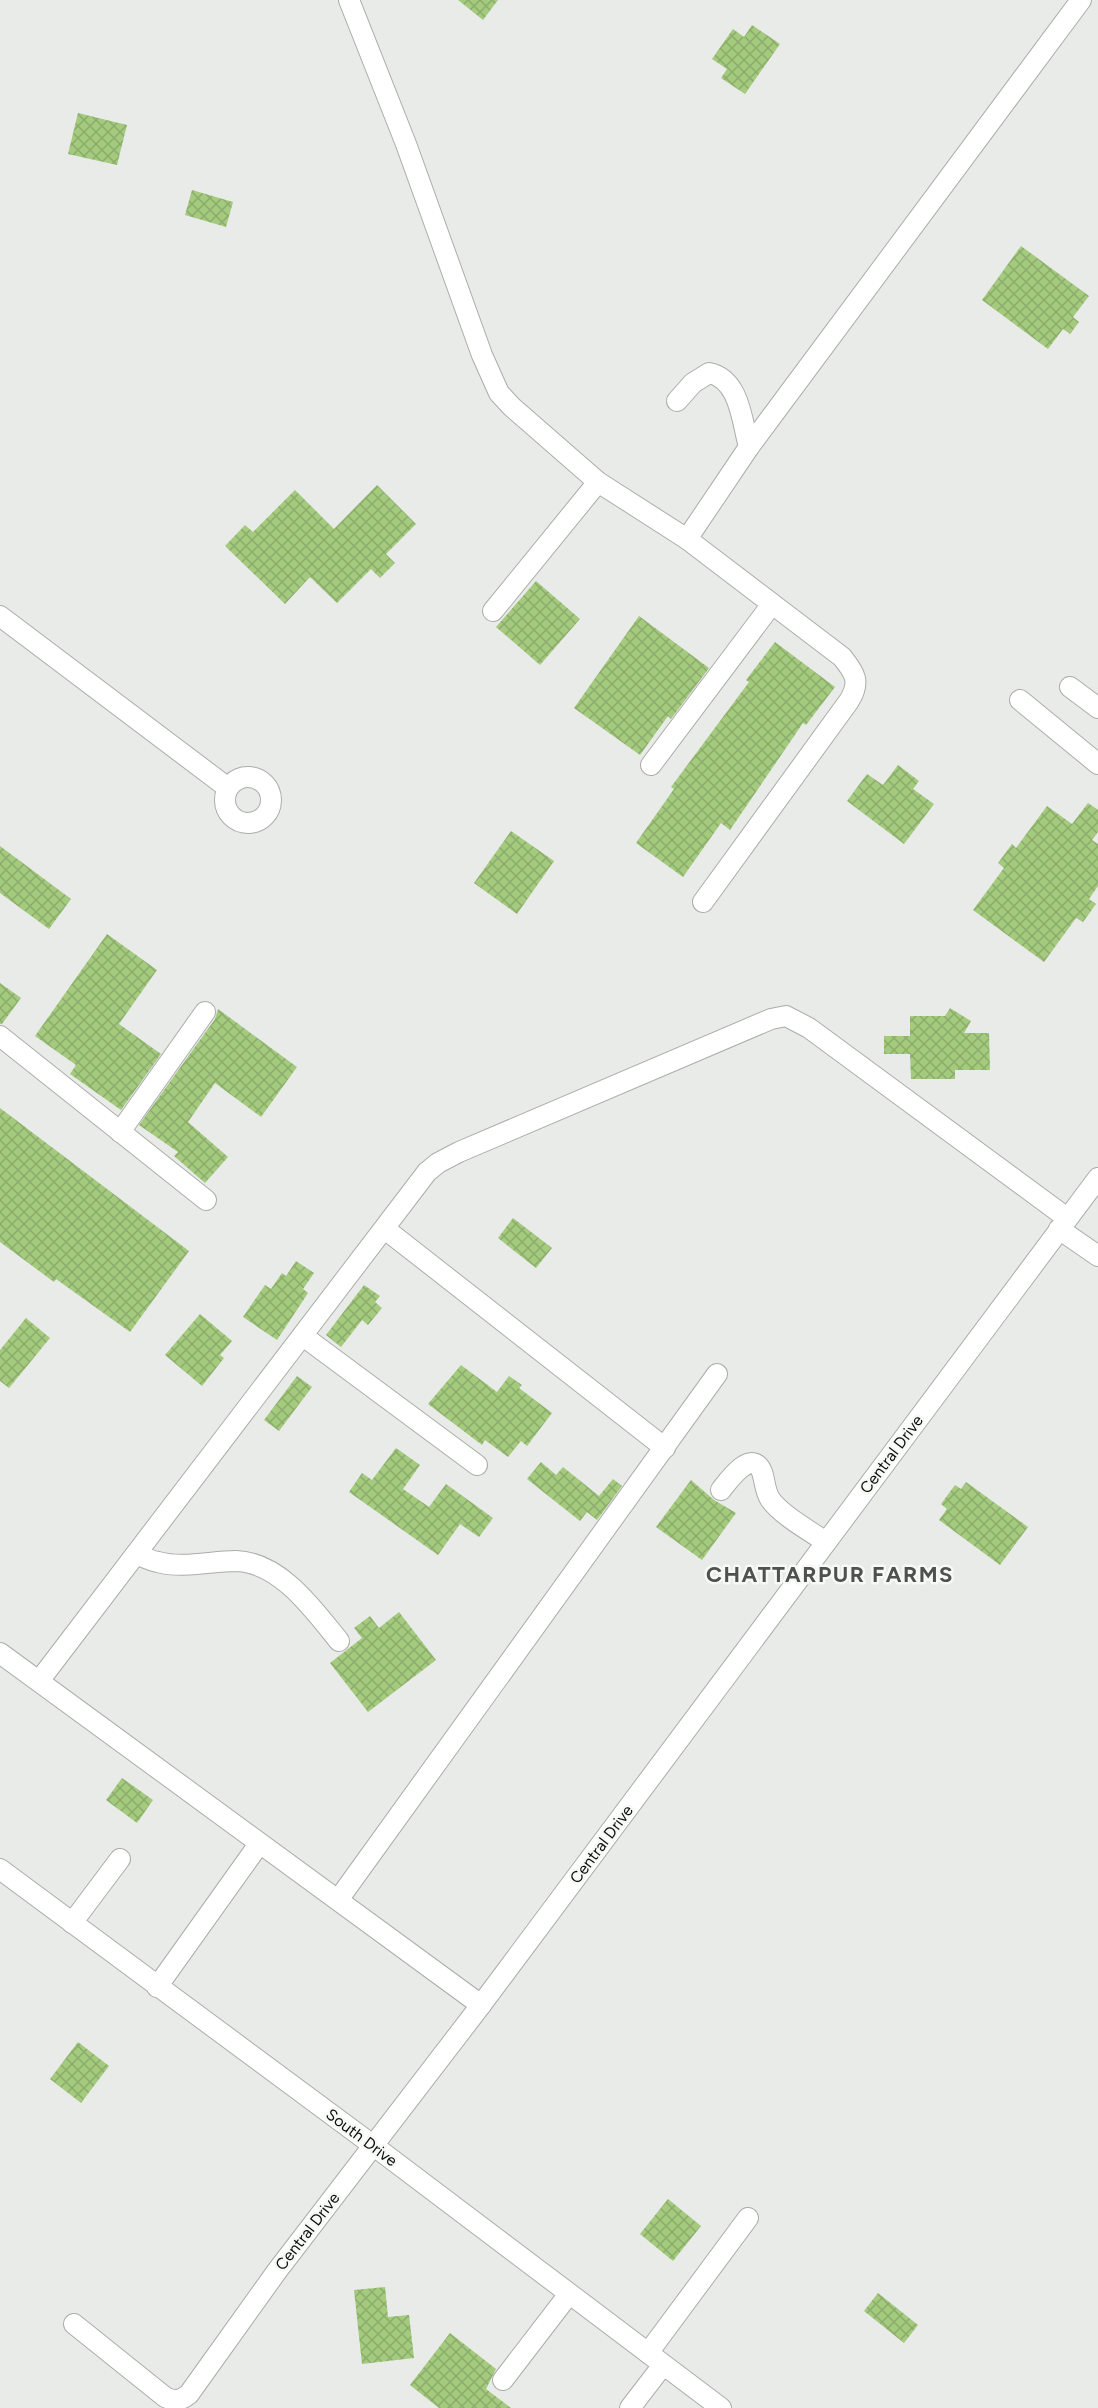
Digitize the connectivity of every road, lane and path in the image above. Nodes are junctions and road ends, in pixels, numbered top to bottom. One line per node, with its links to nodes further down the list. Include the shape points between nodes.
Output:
1 (349, 0): 5 (street, via 492,380 512,406)
2 (1081, 0): 4 (street)
3 (677, 401): 4 (street, via 700,377 709,374 724,379 734,394)
4 (749, 447): 6 (street)
5 (598, 482): 6 (street); 8 (street)
6 (687, 539): 7 (street)
7 (772, 604): 14 (street); 16 (street, via 842,657 852,669 857,685)
8 (493, 611)
9 (0, 616): 15 (street)
10 (1070, 687): 12 (street)
11 (1020, 700): 13 (street)
12 (1098, 708)
13 (1098, 764)
14 (651, 765)
15 (228, 788)
16 (703, 903)
17 (205, 1012): 19 (street)
18 (0, 1036): 19 (street)
19 (120, 1132): 21 (street)
20 (1098, 1178): 22 (street, Central Drive)
21 (206, 1200)
22 (1063, 1224): 23 (street, via 804,1024 786,1016 771,1019 438,1163); 24 (street); 30 (street, Central Drive)
23 (385, 1229): 25 (street); 27 (street)
24 (1098, 1256)
25 (303, 1336): 28 (street); 31 (street)
26 (717, 1374): 27 (street)
27 (665, 1448): 38 (street)
28 (477, 1465)
29 (721, 1490): 30 (street, via 743,1466 757,1466 770,1499 778,1508)
30 (826, 1542): 41 (street, Central Drive)
31 (136, 1554): 32 (street, via 172,1564 238,1561 276,1574 303,1596); 34 (street)
32 (339, 1641)
33 (0, 1653): 34 (street)
34 (39, 1681): 35 (street)
35 (259, 1844): 38 (street); 40 (street)
36 (120, 1859): 39 (street)
37 (2, 1874): 39 (street, South Drive)
38 (338, 1900): 41 (street)
39 (72, 1923): 40 (street, South Drive)
40 (157, 1987): 42 (street, South Drive)
41 (481, 2005): 42 (street, Central Drive)
42 (374, 2146): 44 (street, South Drive); 48 (street, Central Drive)
43 (747, 2218): 46 (street)
44 (569, 2294): 46 (street, South Drive); 47 (street)
45 (74, 2324): 48 (street, Central Drive)
46 (656, 2359): 49 (street); 50 (street, South Drive)
47 (503, 2380)
48 (179, 2404)
49 (630, 2408)
50 (721, 2408)

